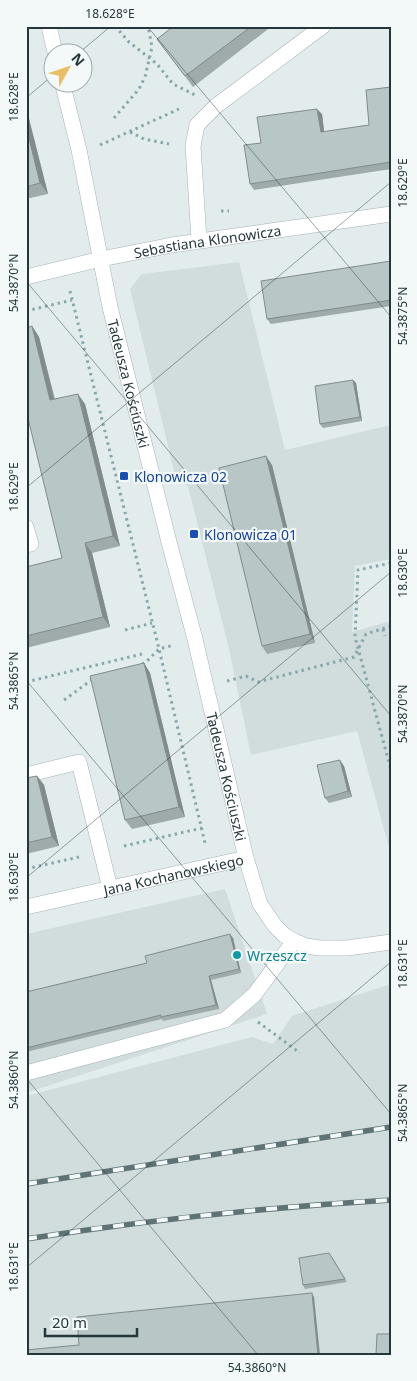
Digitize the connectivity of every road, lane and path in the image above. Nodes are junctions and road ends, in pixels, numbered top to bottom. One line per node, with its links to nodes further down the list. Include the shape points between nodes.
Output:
1 (48, 26): 5 (street)
2 (115, 26): 6 (path)
3 (148, 26): 6 (path, via 152,46)
4 (322, 26): 13 (street, via 197,124)
5 (52, 42)
6 (149, 58): 8 (path, via 173,84); 10 (path, via 139,89)
7 (64, 92): 18 (street, Tadeusza Kościuszki)
8 (202, 98)
9 (186, 106): 11 (path)
10 (114, 118)
11 (129, 132): 12 (path); 13 (path, via 169,144)
12 (97, 145)
13 (194, 158): 14 (street)
14 (195, 182): 15 (path, via 228,211); 17 (street)
15 (238, 211)
16 (391, 214): 17 (street, Sebastiana Klonowicza)
17 (199, 240): 18 (street, Sebastiana Klonowicza)
18 (101, 259): 19 (street, Sebastiana Klonowicza); 41 (street, Tadeusza Kościuszki, via 110,307 195,639)
19 (64, 268): 20 (street, Sebastiana Klonowicza); 21 (path)
20 (26, 277)
21 (72, 300): 22 (path); 26 (path)
22 (26, 311)
23 (26, 527): 24 (street, via 31,544)
24 (26, 545)
25 (391, 564): 32 (path, via 358,570 355,637)
26 (152, 623): 29 (path); 31 (path)
27 (391, 626): 28 (path)
28 (383, 628): 30 (path); 32 (path, via 366,634)
29 (125, 630)
30 (385, 636)
31 (159, 649): 34 (path, via 145,663); 42 (path)
32 (358, 649): 36 (path, via 354,657 258,682 246,676); 39 (path)
33 (142, 654): 37 (path)
34 (136, 665)
35 (94, 679): 38 (path)
36 (227, 681)
37 (26, 682)
38 (64, 700)
39 (391, 770)
40 (26, 775): 43 (street, via 79,762)
41 (246, 858): 42 (street, Jana Kochanowskiego); 45 (street, Jana Kochanowskiego, via 260,904 275,926)
42 (211, 866): 43 (street, Jana Kochanowskiego)
43 (110, 888): 44 (street, Jana Kochanowskiego)
44 (26, 907)
45 (294, 941): 46 (street, Jana Kochanowskiego, via 320,948); 49 (street, via 254,996 225,1020)
46 (391, 942)
47 (278, 1036): 48 (path)
48 (300, 1053)
49 (26, 1073)

